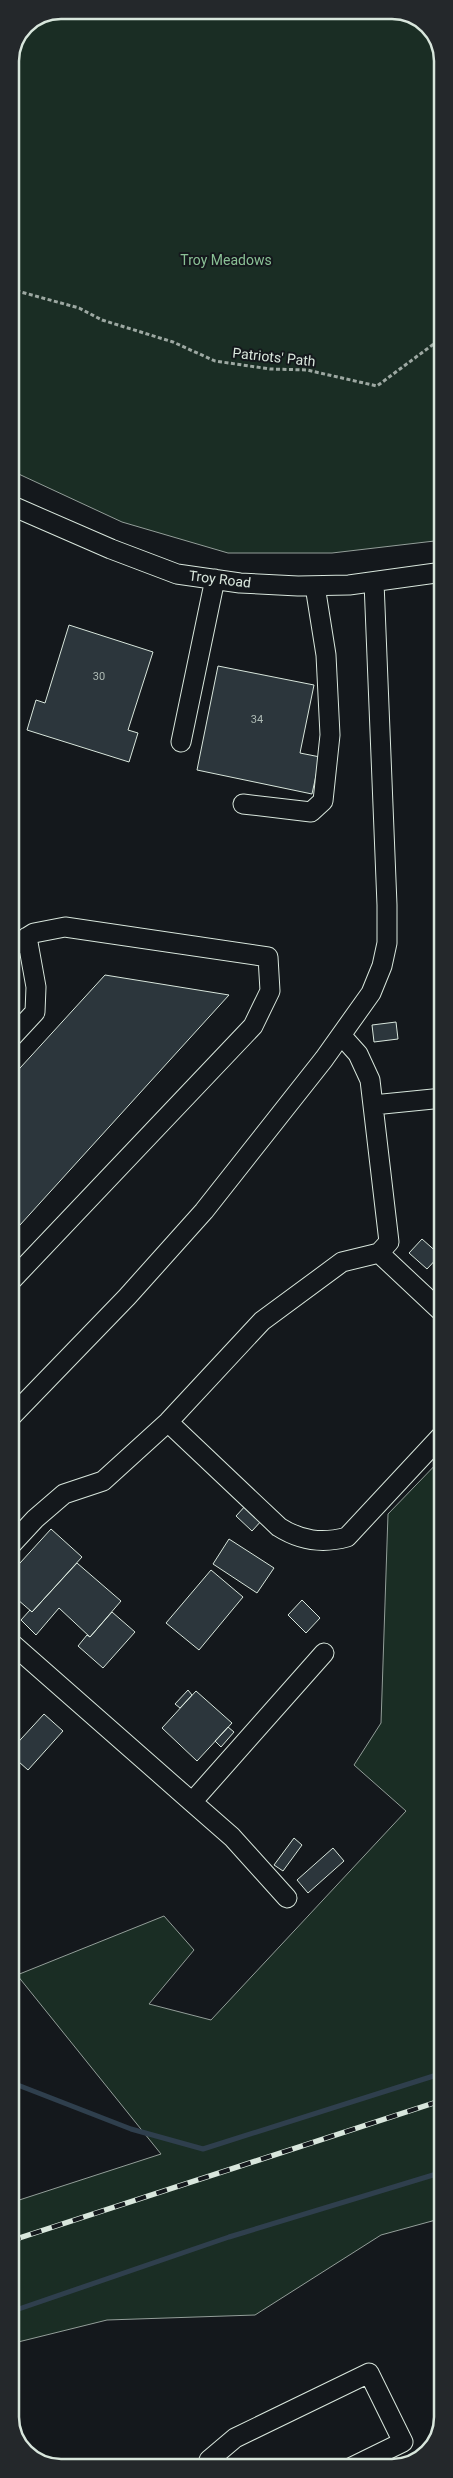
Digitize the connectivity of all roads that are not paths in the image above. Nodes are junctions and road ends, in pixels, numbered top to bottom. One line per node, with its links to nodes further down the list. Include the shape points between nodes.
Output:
1 (19, 509): 3 (street, Troy Road, via 169,571)
2 (434, 573): 4 (street, Troy Road)
3 (215, 580): 5 (street, Troy Road); 6 (street)
4 (374, 582): 5 (street, Troy Road); 11 (street, via 387,943 371,993)
5 (315, 586): 7 (street, via 326,655 330,735 323,801 311,812)
6 (181, 742)
7 (243, 804)
8 (27, 938): 9 (street); 10 (street, via 36,987 35,1012); 15 (street, via 34,933 65,927 268,957 270,991 253,1026)
9 (19, 943)
10 (19, 1029)
11 (342, 1035): 13 (street, via 358,1054 370,1080); 17 (street, via 204,1212)
12 (434, 1099): 13 (street)
13 (373, 1104): 14 (street, via 389,1242)
14 (379, 1253): 16 (street); 18 (street, via 342,1262 262,1321)
15 (19, 1273)
16 (434, 1305)
17 (19, 1409)
18 (168, 1422): 19 (street, via 279,1527 297,1538 320,1541 347,1537); 20 (street, via 103,1481 64,1494)
19 (434, 1444)
20 (19, 1536)
21 (19, 1650): 23 (street)
22 (324, 1653): 23 (street)
23 (192, 1802): 24 (street, via 232,1837)
24 (287, 1898)
25 (210, 2459): 26 (street, via 235,2438 369,2373 402,2442)
26 (368, 2459)

